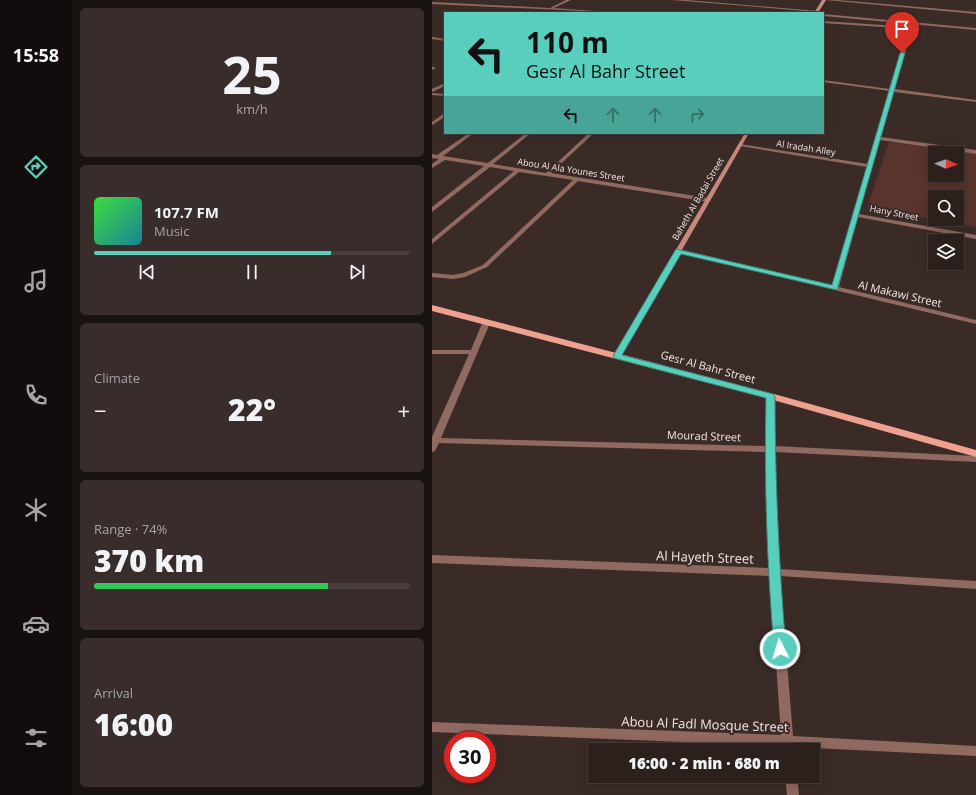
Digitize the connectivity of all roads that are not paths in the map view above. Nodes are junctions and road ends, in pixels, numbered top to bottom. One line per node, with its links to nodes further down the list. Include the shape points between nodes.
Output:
1 (569, 0): 7 (street)
2 (674, 0): 12 (street)
3 (824, 0): 12 (street)
4 (827, 0): 6 (street)
5 (432, 3): 7 (street)
6 (900, 6): 9 (street); 13 (street)
7 (550, 9): 8 (street)
8 (571, 10): 10 (street); 11 (street)
9 (897, 11)
10 (568, 12)
11 (605, 12)
12 (817, 12)
13 (976, 13)
14 (824, 15): 17 (street)
15 (895, 17): 17 (street)
16 (824, 22): 18 (street)
17 (892, 22): 19 (street)
18 (910, 28): 20 (street); 27 (street)
19 (976, 29)
20 (976, 33)
21 (432, 38): 22 (street)
22 (444, 40)
23 (824, 81): 27 (street)
24 (444, 84): 26 (street)
25 (432, 86): 26 (street)
26 (439, 87): 28 (street)
27 (892, 90): 30 (street); 37 (street)
28 (432, 92): 29 (street)
29 (444, 95)
30 (976, 101)
31 (444, 116): 32 (street)
32 (432, 124)
33 (471, 134): 41 (street)
34 (527, 134): 43 (street)
35 (591, 134): 46 (street)
36 (746, 134): 38 (street, Baheth Al Badai Street)
37 (878, 138): 39 (street); 44 (street)
38 (740, 145): 44 (street, Al Iradah Alley); 48 (street, Baheth Al Badai Street)
39 (976, 152)
40 (432, 156): 41 (street, Abou Al Ala Younes Street)
41 (441, 157): 42 (street); 43 (street, Abou Al Ala Younes Street)
42 (432, 166)
43 (487, 166): 45 (street, Abou Al Ala Younes Street); 49 (street)
44 (870, 166): 50 (street)
45 (518, 170): 46 (street, Abou Al Ala Younes Street); 52 (street)
46 (546, 175): 47 (street, Abou Al Ala Younes Street)
47 (576, 180): 48 (street, Abou Al Ala Younes Street); 54 (street, via 485,266 465,275)
48 (708, 200): 53 (street, Baheth Al Badai Street)
49 (432, 210)
50 (856, 215): 51 (street, Hany Street); 55 (street)
51 (976, 237)
52 (432, 242)
53 (678, 251): 55 (street, Al Makawi Street); 61 (street, Baheth Al Badai Street)
54 (432, 275)
55 (835, 288): 57 (street, Al Makawi Street)
56 (432, 308): 58 (main road, Gesr Al Bahr Street)
57 (976, 322)
58 (486, 323): 60 (street); 61 (main road, Gesr Al Bahr Street)
59 (432, 352): 60 (street)
60 (473, 352): 63 (street)
61 (617, 356): 62 (main road, Gesr Al Bahr Street)
62 (770, 396): 64 (street); 66 (main road, Gesr Al Bahr Street)
63 (434, 440): 64 (street, Mourad Street); 65 (street)
64 (770, 448): 67 (street, Mourad Street); 69 (street)
65 (432, 449)
66 (976, 454)
67 (976, 459)
68 (432, 559): 69 (street, Al Hayeth Street)
69 (774, 572): 70 (street, Al Hayeth Street); 73 (street)
70 (976, 585)
71 (432, 727): 72 (street, Abou Al Fadl Mosque Street)
72 (748, 743)
73 (788, 743)
74 (820, 746): 75 (street, Abou Al Fadl Mosque Street)
75 (976, 751)
76 (791, 783): 77 (street)
77 (792, 795)

